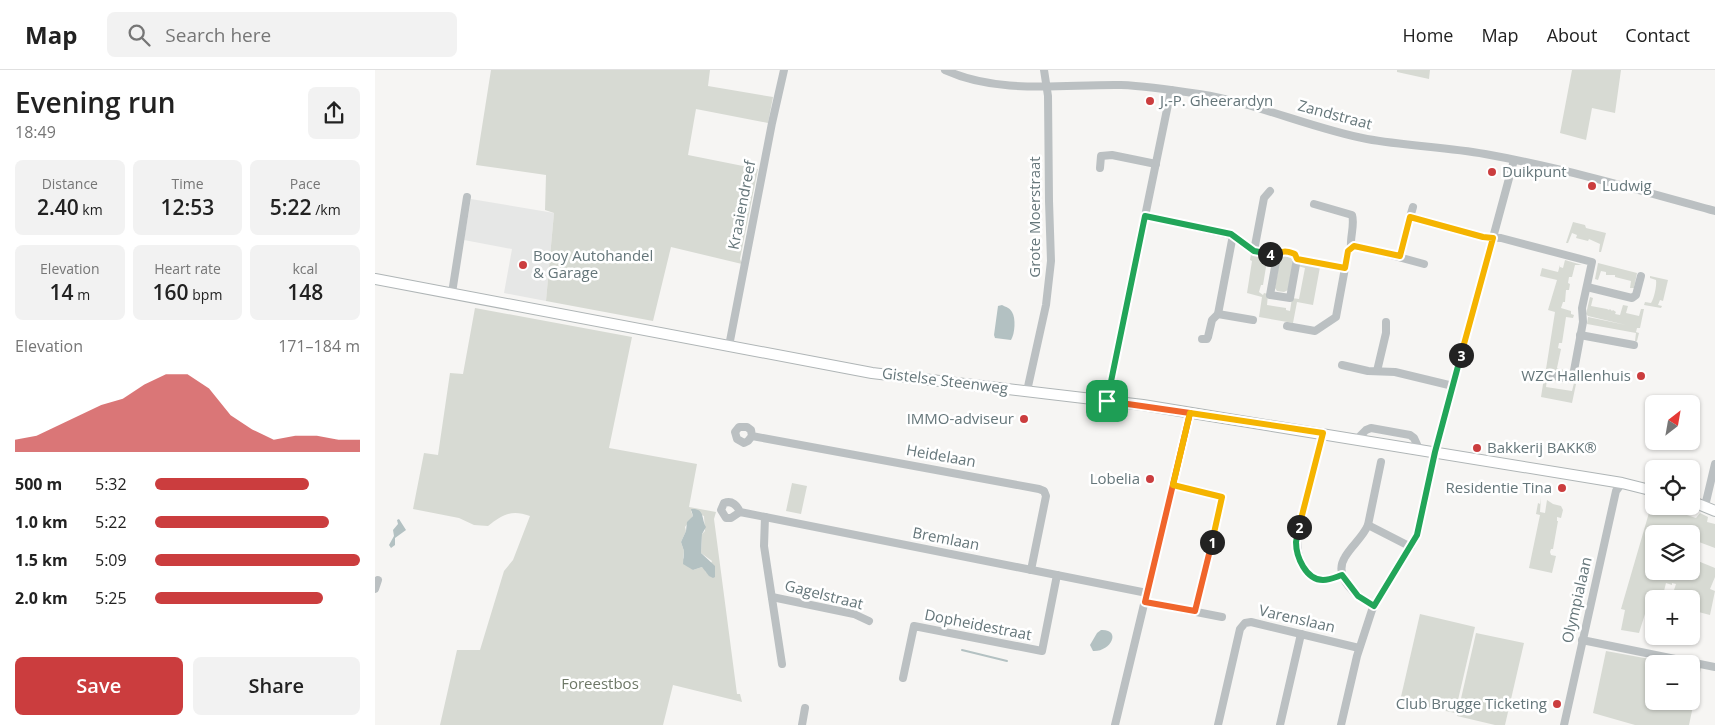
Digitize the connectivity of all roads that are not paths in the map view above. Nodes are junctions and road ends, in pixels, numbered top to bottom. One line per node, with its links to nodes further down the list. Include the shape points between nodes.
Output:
1 (784, 70): 36 (street, Kraaiendreef)
2 (945, 70): 4 (street, Zandstraat, via 979,81)
3 (1043, 70): 4 (street, Grote Moerstraat)
4 (1047, 87): 5 (street, Zandstraat, via 1120,85); 41 (street, Grote Moerstraat, via 1051,270)
5 (1171, 90): 6 (street, Zandstraat, via 1238,102 1369,139); 7 (street)
6 (1513, 160): 13 (street, Zandstraat, via 1601,179); 17 (street)
7 (1156, 164): 8 (street, via 1112,155 1101,156); 14 (street)
8 (1100, 168)
9 (1270, 191): 19 (street, via 1264,198)
10 (467, 198): 28 (street)
11 (1314, 204): 18 (street, via 1352,215)
12 (1413, 207): 15 (street)
13 (1715, 211)
14 (1145, 216): 16 (street); 42 (street)
15 (1410, 217): 17 (street); 21 (street)
16 (1233, 235): 19 (street); 29 (street)
17 (1493, 238): 27 (street, via 1592,262); 40 (street)
18 (1351, 247): 21 (street, via 1357,245); 24 (street)
19 (1254, 251): 20 (street)
20 (1277, 256): 22 (street, via 1283,251 1295,254); 22 (street, via 1270,294 1290,298)
21 (1400, 256): 23 (street)
22 (1297, 259): 24 (street)
23 (1424, 264)
24 (1345, 268): 32 (street, via 1336,317 1315,332)
25 (1641, 276): 27 (street, via 1637,294 1632,298)
26 (375, 279): 28 (main road, Gistelse Steenweg)
27 (1587, 287): 33 (street)
28 (452, 293): 36 (main road, Gistelse Steenweg)
29 (1218, 314): 30 (street); 34 (street, via 1212,320 1207,339)
30 (1253, 320)
31 (1386, 322): 38 (street)
32 (1287, 326)
33 (1580, 335): 35 (street); 39 (street, via 1571,378)
34 (1203, 339)
35 (1634, 345)
36 (729, 346): 41 (main road, Gistelse Steenweg, via 873,373)
37 (1342, 365): 38 (street)
38 (1377, 371): 40 (street, via 1395,372)
39 (1549, 375)
40 (1453, 386): 46 (street)
41 (1027, 391): 42 (main road, Gistelse Steenweg)
42 (1107, 401): 43 (main road, Gistelse Steenweg)
43 (1190, 413): 44 (main road, Gistelse Steenweg); 50 (street)
44 (1323, 433): 46 (main road, Gistelse Steenweg); 61 (street, via 1298,531 1297,548 1303,566 1314,578 1327,580)
45 (752, 436): 59 (street, Heidelaan, via 1039,488 1046,496)
46 (1435, 452): 49 (main road, Gistelse Steenweg); 58 (street, via 1417,535)
47 (1381, 462): 57 (street)
48 (1715, 464): 53 (street)
49 (1622, 483): 51 (main road, Gistelse Steenweg); 72 (street, Olympialaan, via 1616,491)
50 (1173, 485): 64 (street); 68 (street, via 1222,497)
51 (1645, 488)
52 (1700, 504): 53 (main road)
53 (1705, 506): 54 (main road)
54 (1715, 511)
55 (740, 512): 56 (street, Bremlaan)
56 (765, 517): 59 (street, Bremlaan); 65 (street, Gagelstraat, via 764,546)
57 (1368, 525): 58 (street); 61 (street, via 1344,558)
58 (1411, 547): 67 (street)
59 (1031, 570): 60 (street, Bremlaan)
60 (1057, 575): 64 (street, Bremlaan); 76 (street, Dopheidestraat, via 1041,651 914,626)
61 (1342, 575): 67 (street, via 1358,596)
62 (377, 580): 63 (street)
63 (375, 589)
64 (1147, 593): 66 (street)
65 (772, 597): 70 (street, Gagelstraat, via 854,614); 74 (street, Gagelstraat)
66 (1145, 602): 68 (street); 79 (street)
67 (1374, 606): 73 (street)
68 (1195, 611): 69 (street)
69 (1222, 617)
70 (869, 621)
71 (1301, 634): 73 (street, Varenslaan); 80 (street, Varenslaan, via 1251,622 1243,624); 81 (street)
72 (1582, 640): 75 (street); 83 (street, Olympialaan)
73 (1359, 648): 82 (street)
74 (782, 664)
75 (1715, 667)
76 (903, 678)
77 (805, 708): 78 (street)
78 (802, 725)
79 (1115, 725)
80 (1218, 725)
81 (1280, 725)
82 (1341, 725)
83 (1563, 725)

